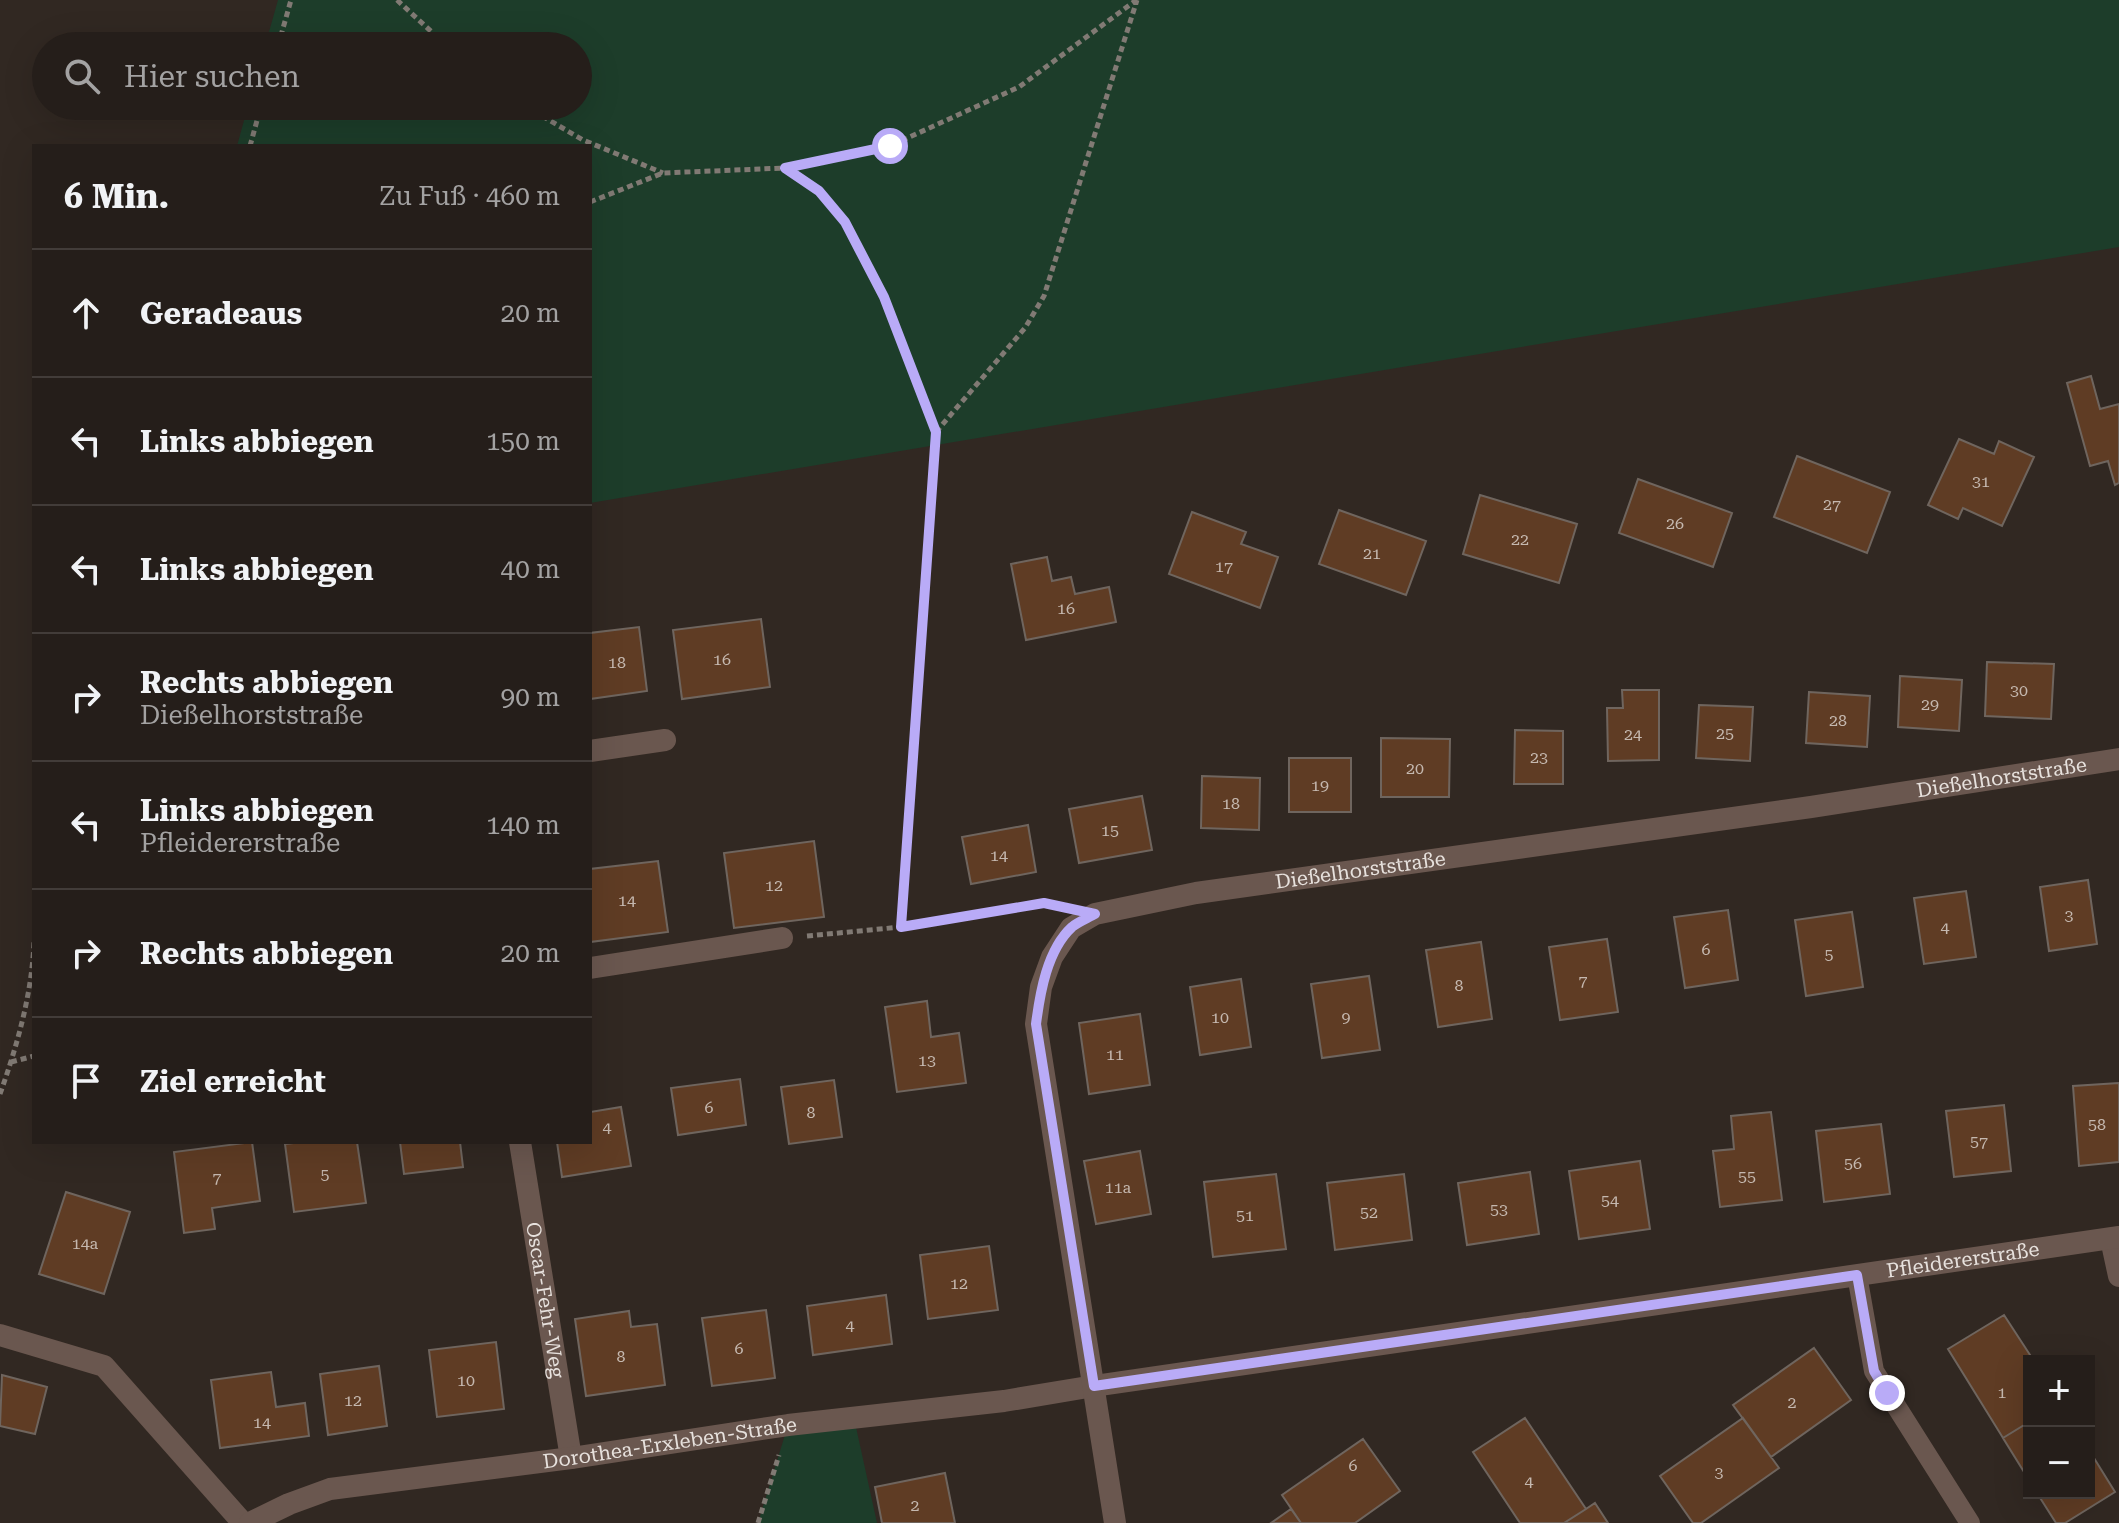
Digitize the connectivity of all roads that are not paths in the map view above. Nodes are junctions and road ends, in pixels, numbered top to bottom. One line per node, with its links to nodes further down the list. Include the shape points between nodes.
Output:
1 (665, 740): 2 (street)
2 (592, 751)
3 (2119, 759): 11 (street, Dießelhorststraße, via 1196,893 1095,914 1071,928 1041,987 1036,1024)
4 (782, 938): 5 (street)
5 (592, 968)
6 (520, 1144): 12 (street, Oscar-Fehr-Weg)
7 (2115, 1238): 8 (street, Pfleidererstraße); 9 (street)
8 (1857, 1275): 11 (street, Pfleidererstraße); 16 (lane, via 1874,1371)
9 (2119, 1276)
10 (0, 1335): 13 (street, via 104,1366)
11 (1094, 1386): 12 (street, Dorothea-Erxleben-Straße); 15 (street, Dießelhorststraße)
12 (571, 1458): 14 (street, Dorothea-Erxleben-Straße, via 330,1489)
13 (243, 1523)
14 (250, 1523)
15 (1115, 1523)
16 (1970, 1523)

